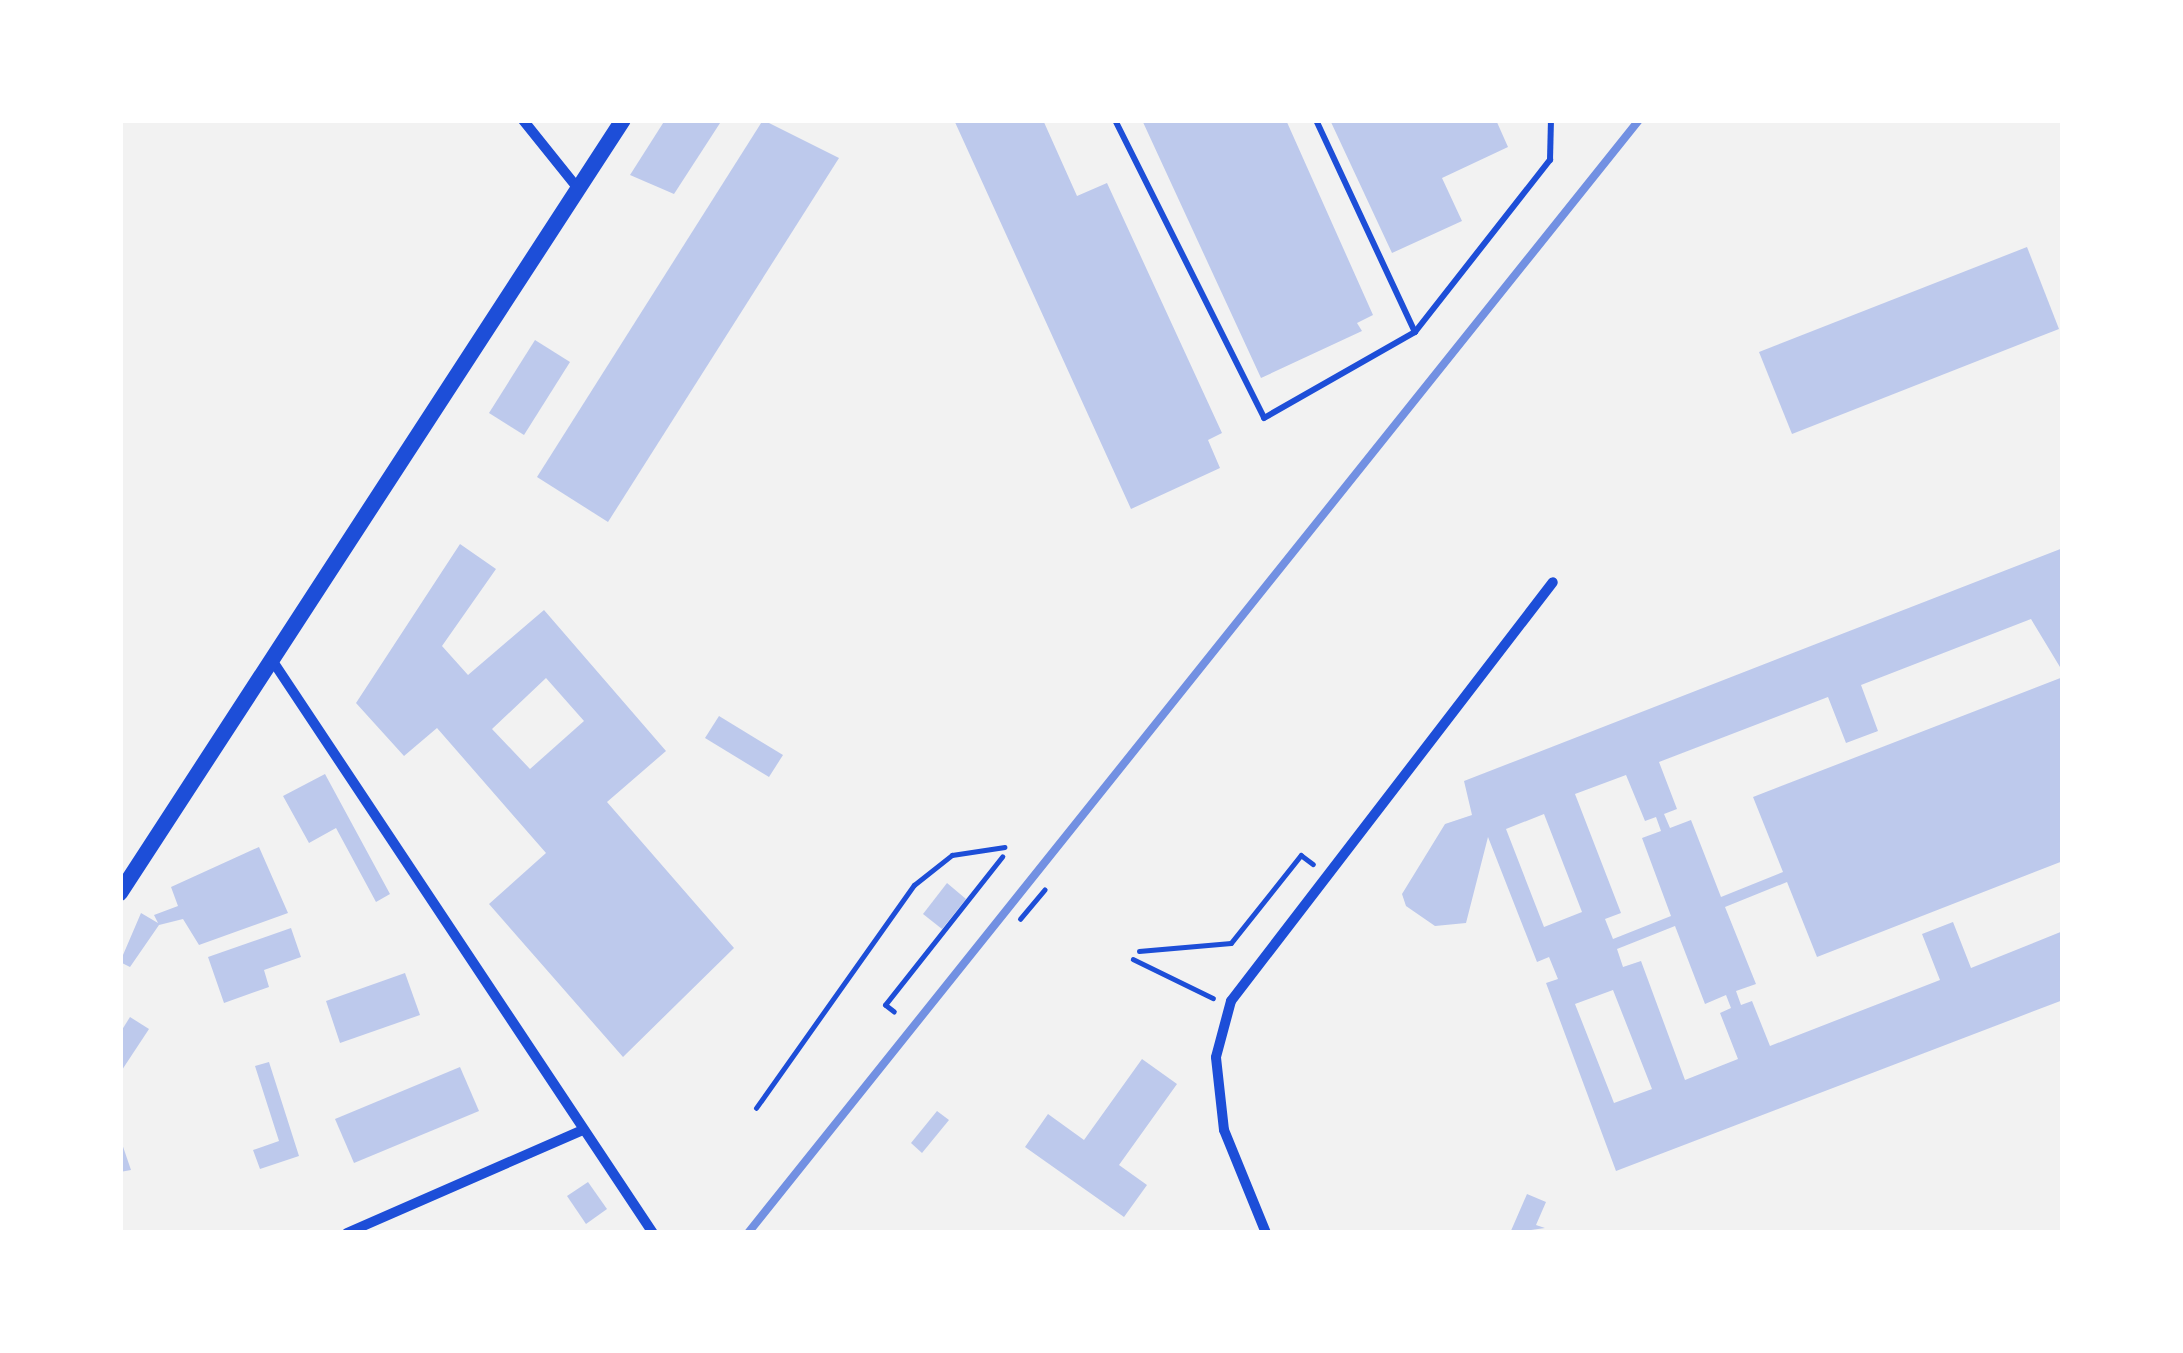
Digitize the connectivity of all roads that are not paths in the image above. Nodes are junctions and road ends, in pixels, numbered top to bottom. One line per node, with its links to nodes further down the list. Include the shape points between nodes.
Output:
1 (523, 120): 6 (street)
2 (623, 120): 6 (main road)
3 (1114, 120): 7 (lane, via 1264,418)
4 (1316, 120): 7 (lane)
5 (1551, 120): 7 (lane, via 1550,160)
6 (579, 190): 9 (main road)
7 (1415, 332)
8 (1553, 582): 14 (street, via 1323,871 1230,1004 1216,1057 1224,1130)
9 (270, 657): 10 (main road); 11 (street)
10 (120, 892)
11 (583, 1130): 12 (street); 13 (street)
12 (347, 1233)
13 (653, 1233)
14 (1266, 1233)

